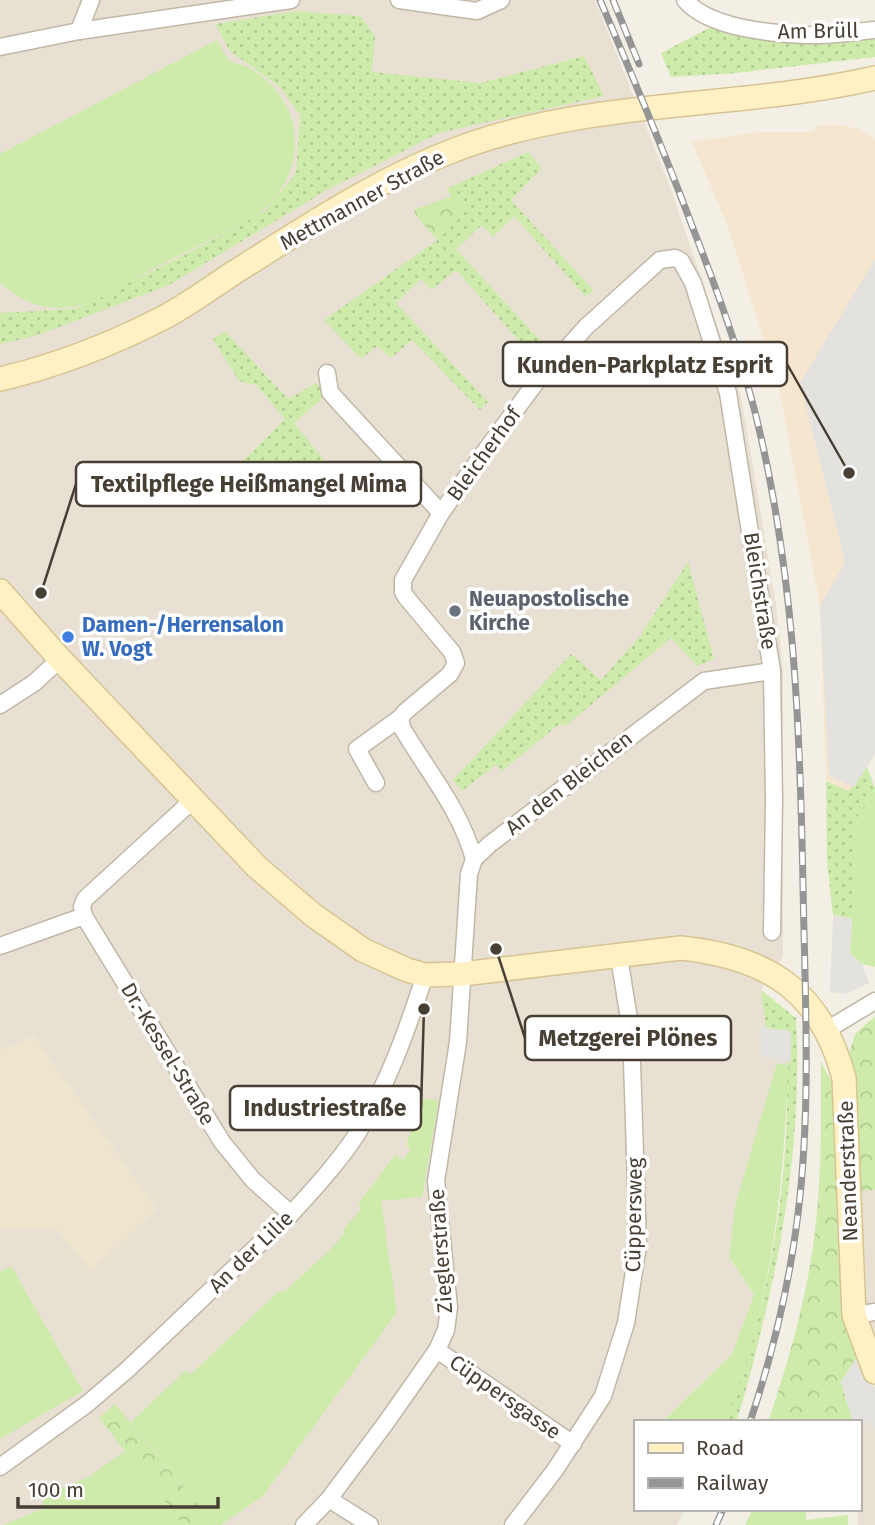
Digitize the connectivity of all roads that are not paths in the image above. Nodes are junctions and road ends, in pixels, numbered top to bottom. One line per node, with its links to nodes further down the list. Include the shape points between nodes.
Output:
1 (91, 0): 7 (street)
2 (291, 0): 7 (street)
3 (399, 0): 4 (street, via 477,11)
4 (501, 0)
5 (685, 0): 6 (street, Am Brüll, via 697,11 728,23 774,33)
6 (875, 30)
7 (79, 32): 8 (street)
8 (0, 47)
9 (875, 78): 12 (street, Mettmanner Straße, via 578,118 488,138 359,196 164,317 84,354)
10 (681, 261): 13 (street, Bleicherhof, via 666,258 655,264 586,327 534,385); 16 (street, Bleichstraße, via 693,283 728,393)
11 (327, 373): 13 (street, Bleicherhof, via 330,392)
12 (0, 379)
13 (442, 513): 18 (street, Bleicherhof, via 412,562 403,592 456,663 450,674)
14 (0, 591): 15 (street)
15 (60, 659): 17 (street); 20 (street)
16 (772, 671): 21 (street, An den Bleichen, via 704,681); 23 (street, Bleichstraße)
17 (0, 705)
18 (400, 718): 19 (street, Bleicherhof, via 357,749); 21 (street, via 406,735 447,796)
19 (376, 783)
20 (193, 800): 22 (street, via 85,899); 27 (street, via 257,867 313,915 363,950)
21 (474, 859): 26 (street)
22 (84, 916): 24 (street); 30 (street, Dr.-Kessel-Straße, via 222,1142 253,1180)
23 (772, 932)
24 (0, 946)
25 (619, 957): 26 (street, Neanderstraße); 29 (street, Neanderstraße, via 681,948 752,962 793,988); 34 (street, Cüppersweg, via 631,1031 638,1246 616,1361 603,1396)
26 (462, 974): 27 (street, Neanderstraße); 32 (street, Zieglerstraße, via 458,1042 436,1181 449,1307)
27 (425, 975): 30 (street, An der Lilie, via 399,1052 374,1105 348,1146)
28 (875, 1001): 29 (street)
29 (825, 1031): 31 (street, Neanderstraße, via 839,1060 846,1095 850,1265)
30 (291, 1214): 35 (street, An der Lilie, via 101,1393)
31 (865, 1314): 33 (street, Neanderstraße)
32 (437, 1350): 34 (street, Cüppersgasse); 36 (street, Zieglerstraße)
33 (875, 1372)
34 (573, 1444): 39 (street, Cüppersweg)
35 (0, 1468)
36 (329, 1499): 37 (street, Zieglerstraße); 38 (street)
37 (304, 1525)
38 (370, 1525)
39 (513, 1525)

